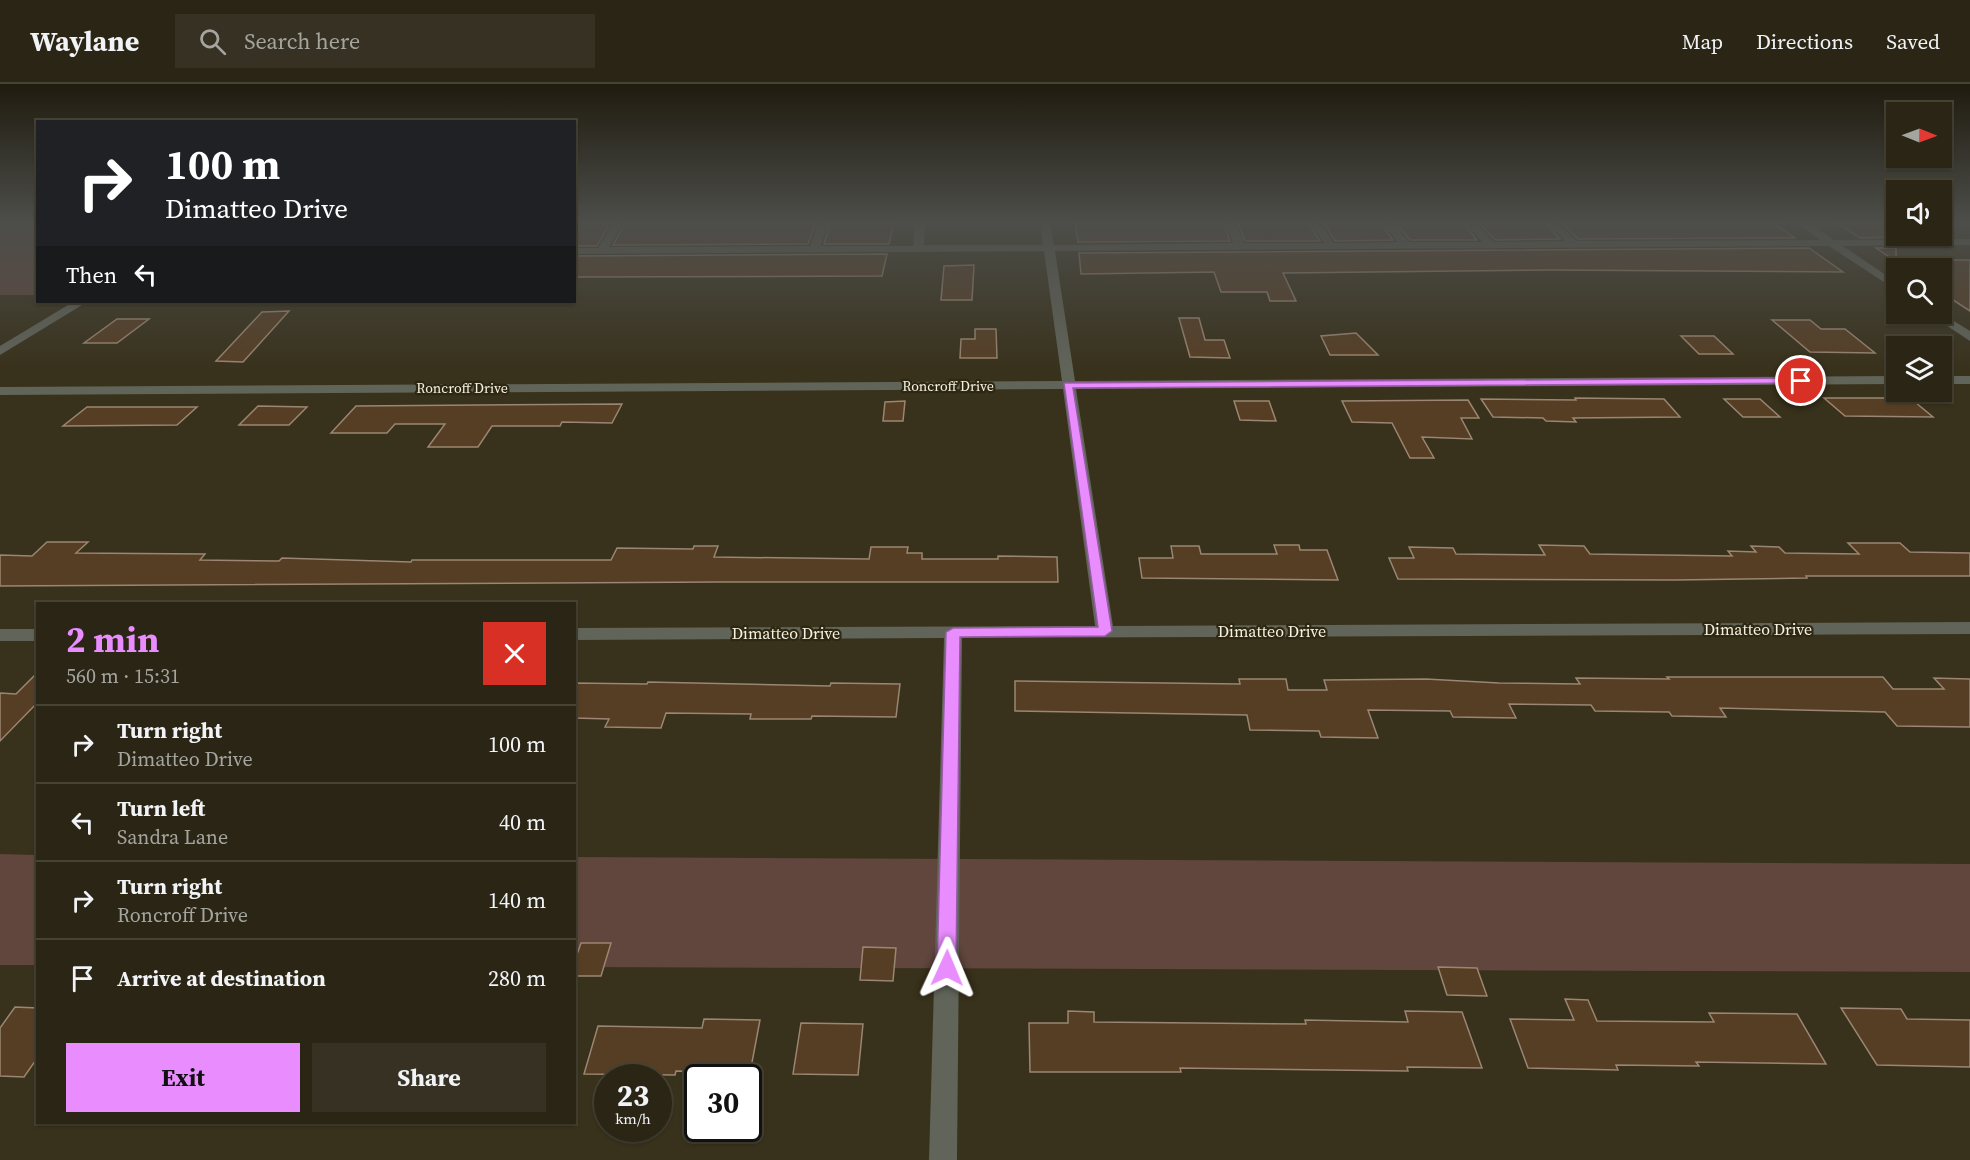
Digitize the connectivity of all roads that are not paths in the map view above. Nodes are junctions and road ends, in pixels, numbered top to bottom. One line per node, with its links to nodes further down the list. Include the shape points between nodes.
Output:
1 (1052, 272): 9 (street)
2 (79, 303): 5 (street)
3 (1950, 324): 4 (street)
4 (1970, 337)
5 (0, 351)
6 (1886, 380): 9 (street, Roncroff Drive)
7 (1952, 380): 8 (street)
8 (1970, 380)
9 (1068, 385): 10 (street, Roncroff Drive); 12 (street)
10 (0, 391)
11 (1970, 628): 12 (street, Dimatteo Drive)
12 (1105, 631): 13 (street, Dimatteo Drive)
13 (953, 632): 14 (street, Dimatteo Drive); 17 (street)
14 (576, 634)
15 (0, 635): 16 (street)
16 (36, 635)
17 (943, 1160)

